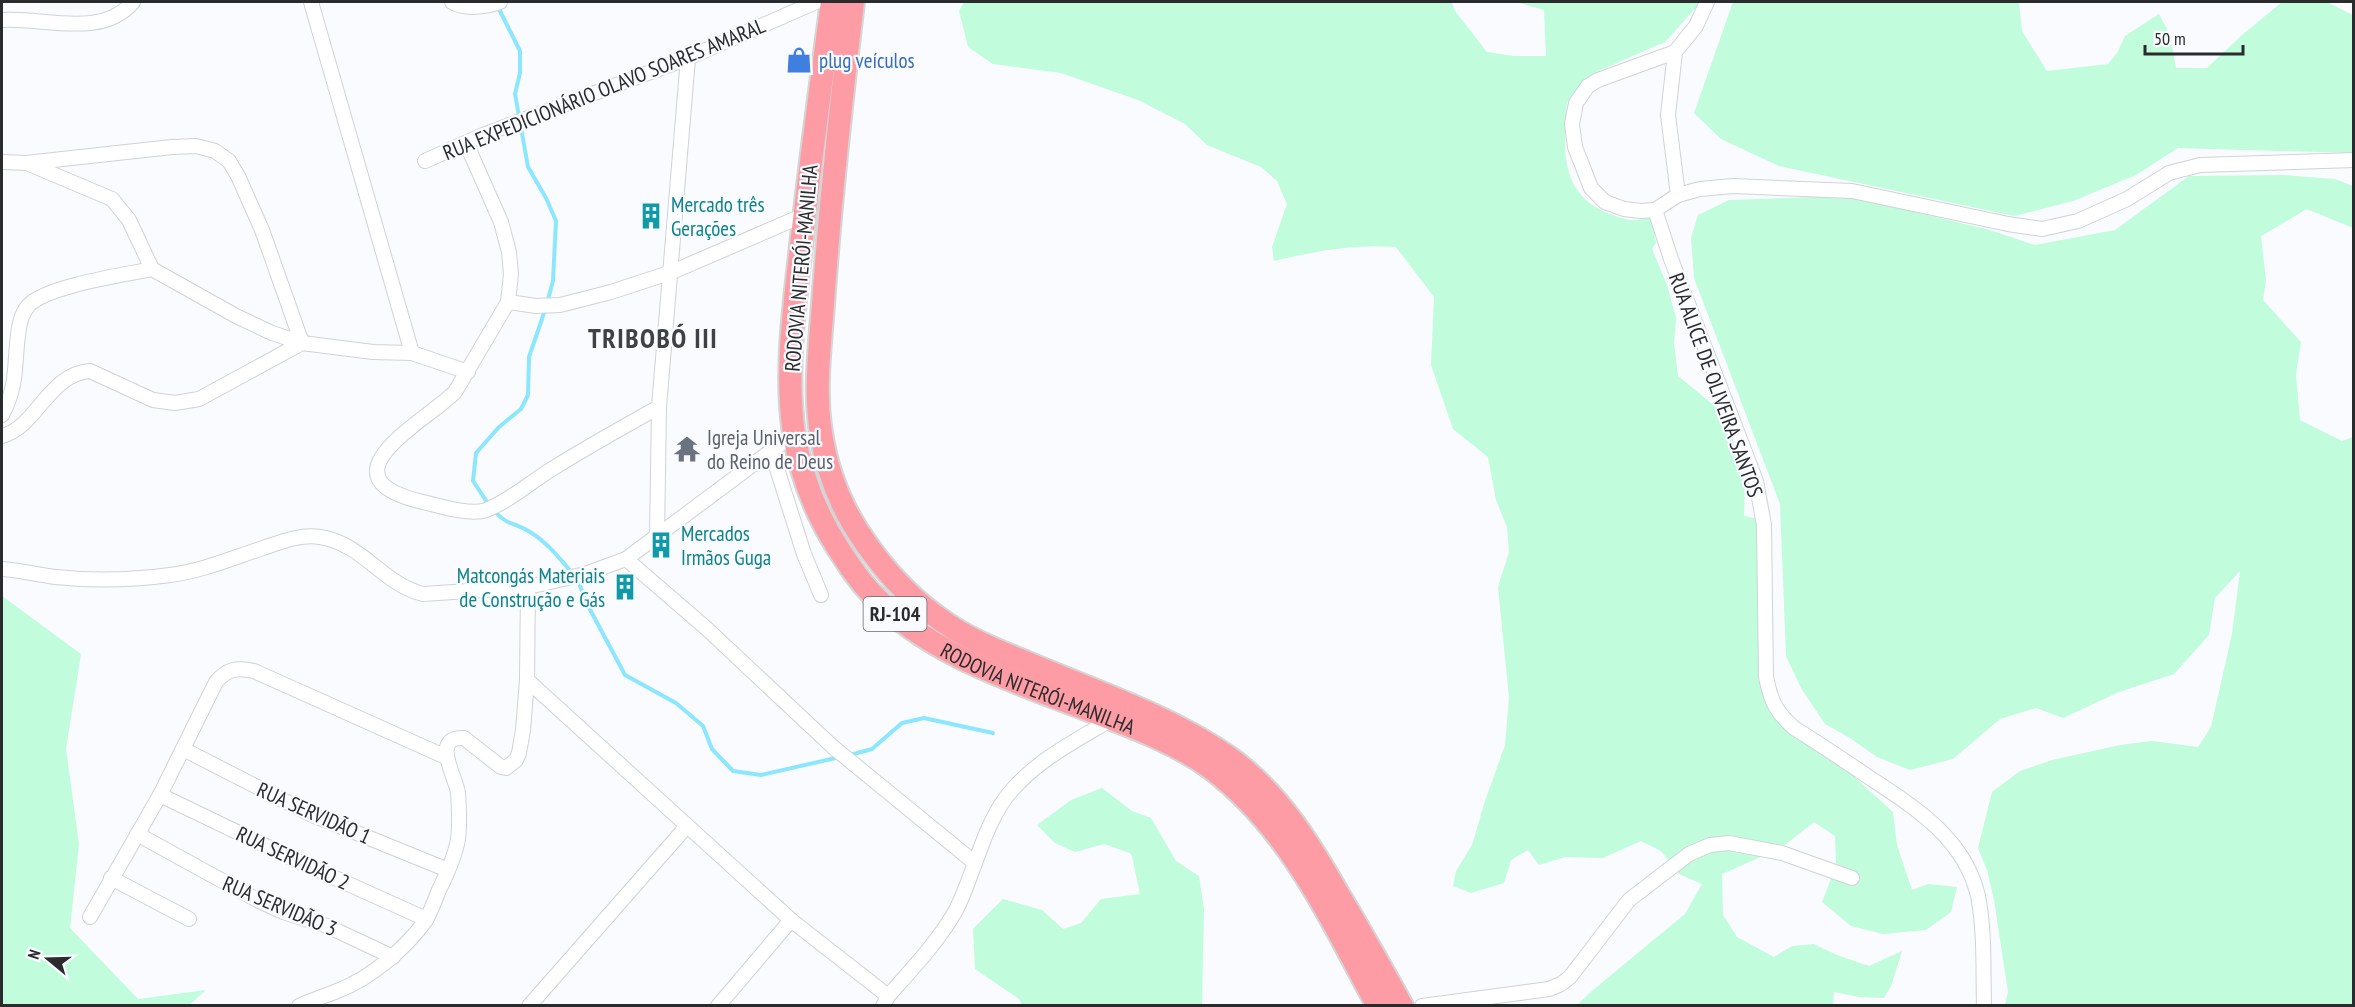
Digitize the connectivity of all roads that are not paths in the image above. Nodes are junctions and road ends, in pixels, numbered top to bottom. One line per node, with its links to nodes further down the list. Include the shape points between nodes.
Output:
1 (133, 2): 9 (street, via 108,19 86,24)
2 (311, 2): 24 (street)
3 (452, 2): 8 (street, via 468,7)
4 (816, 2): 11 (street, RUA EXPEDICIONÁRIO OLAVO SOARES AMARAL)
5 (832, 2): 19 (highway, RODOVIA NITERÓI-MANILHA / RJ-104)
6 (853, 2): 57 (highway, RODOVIA NITERÓI-MANILHA / RJ-104, via 828,234 818,388 823,442 834,482 853,526 894,579 945,623 993,648 1182,730 1234,762 1268,791 1323,866)
7 (1707, 2): 10 (street, via 1696,26)
8 (496, 3)
9 (2, 20)
10 (1674, 52): 17 (street, via 1668,115); 18 (street, via 1588,86 1576,103 1572,124 1575,147 1591,188 1605,202 1624,209)
11 (687, 58): 12 (street, RUA EXPEDICIONÁRIO OLAVO SOARES AMARAL); 21 (street)
12 (466, 142): 14 (street, RUA EXPEDICIONÁRIO OLAVO SOARES AMARAL); 22 (street, via 501,222 509,252)
13 (2354, 160): 17 (street, via 2200,165 2169,173 2127,199 2078,221 2042,229 1852,191 1733,186)
14 (425, 161)
15 (2, 162): 16 (street)
16 (26, 163): 20 (street, via 112,199 129,220); 23 (street, via 171,147 196,146 215,151 230,161 238,176 262,230)
17 (1678, 195): 18 (street)
18 (1655, 210): 59 (street, RUA ALICE DE OLIVEIRA SANTOS, via 1756,481 1764,525 1766,676 1770,697 1779,715 1794,728 1915,807 1948,837 1967,865 1977,896 1982,927)
19 (804, 215): 21 (street); 28 (highway, RODOVIA NITERÓI-MANILHA / RJ-104, via 792,339)
20 (152, 269): 23 (street, via 236,316); 27 (street, via 44,294 29,305 18,335 15,384)
21 (672, 272): 22 (street, via 560,305); 26 (street)
22 (508, 302): 25 (street)
23 (302, 343): 24 (street); 29 (street, via 199,399 175,403 153,400 90,371 79,372 67,377 20,426)
24 (412, 353): 25 (street)
25 (468, 372): 26 (street, via 444,404 383,454 377,465 377,476 383,485 405,498 455,508 490,507)
26 (659, 407): 31 (street)
27 (2, 415)
28 (794, 434): 30 (street); 37 (highway, RODOVIA NITERÓI-MANILHA / RJ-104, via 803,476 821,518 856,575 876,598 917,631 956,655)
29 (2, 436)
30 (771, 450): 31 (street); 35 (street)
31 (657, 537): 32 (street)
32 (626, 559): 34 (street, via 585,574); 43 (street, via 833,747)
33 (2, 569): 34 (street, via 58,577 115,579 171,575 211,566 296,537 319,536 357,551 414,592)
34 (528, 587): 36 (street)
35 (821, 595)
36 (527, 680): 39 (street, via 521,744 511,765 501,767 464,738 450,742); 41 (street)
37 (1112, 719): 43 (street, via 1057,752 1010,791); 56 (highway, RODOVIA NITERÓI-MANILHA / RJ-104, via 1208,765 1269,822 1293,854)
38 (183, 749): 39 (street, via 216,682 231,669 242,668); 40 (street); 44 (street, RUA SERVIDÃO 1, via 310,814)
39 (446, 757): 44 (street, via 458,790 459,812 458,838)
40 (160, 795): 42 (street); 49 (street, RUA SERVIDÃO 2)
41 (687, 826): 50 (street); 54 (street)
42 (137, 834): 45 (street); 51 (street, RUA SERVIDÃO 3, via 259,901 327,926)
43 (975, 863): 52 (street, via 940,936)
44 (448, 870): 49 (street)
45 (111, 878): 47 (street); 48 (street)
46 (1852, 878): 58 (street, via 1782,853 1740,844 1710,845 1689,854 1629,900 1561,984 1549,989)
47 (90, 917)
48 (189, 919)
49 (426, 919): 51 (street)
50 (791, 920): 52 (street); 55 (street)
51 (393, 957): 53 (street, via 339,991)
52 (885, 1001)
53 (299, 1005)
54 (529, 1005)
55 (718, 1005)
56 (1378, 1005)
57 (1402, 1005)
58 (1422, 1005)
59 (1984, 1005)

